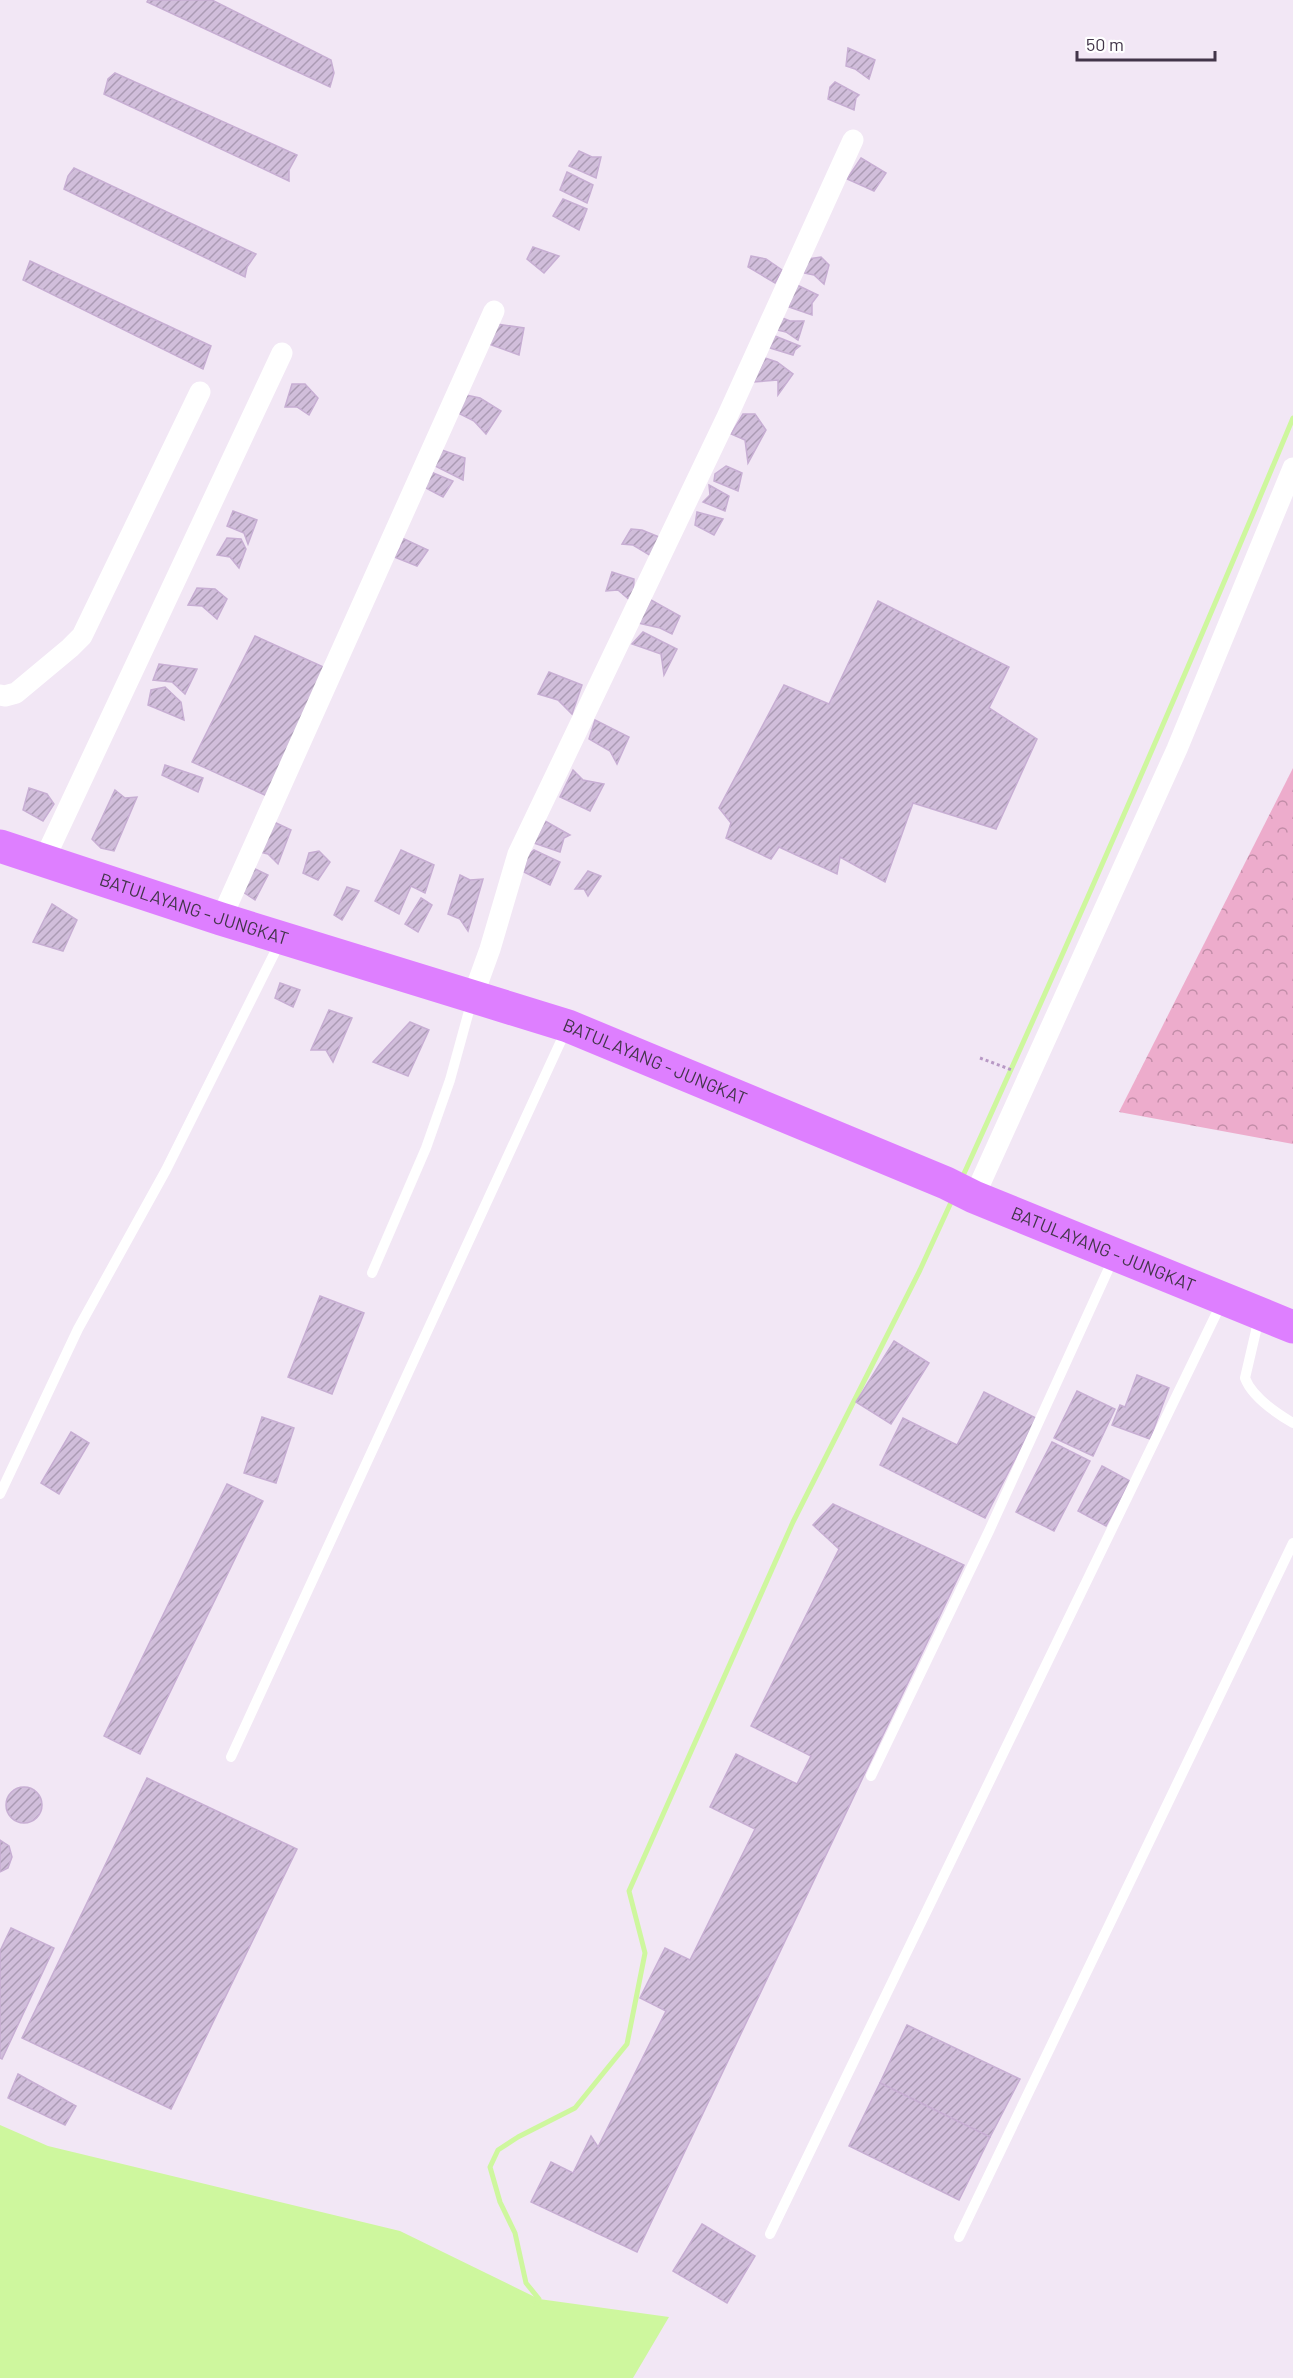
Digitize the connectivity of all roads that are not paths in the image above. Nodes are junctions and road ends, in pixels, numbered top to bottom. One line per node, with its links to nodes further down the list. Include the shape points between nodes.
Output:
1 (853, 140): 11 (street, via 727,417 518,854)
2 (494, 311): 9 (street)
3 (282, 352): 8 (street)
4 (200, 392): 6 (street, via 82,636 16,693)
5 (1293, 468): 13 (street, via 1177,749)
6 (0, 695)
7 (0, 846): 8 (highway, BATULAYANG - JUNGKAT)
8 (44, 860): 9 (highway, BATULAYANG - JUNGKAT)
9 (221, 919): 10 (highway, BATULAYANG - JUNGKAT)
10 (282, 937): 11 (highway, BATULAYANG - JUNGKAT); 20 (lane, via 166,1170 78,1329)
11 (473, 996): 12 (highway, BATULAYANG - JUNGKAT); 15 (lane, via 426,1148)
12 (568, 1026): 13 (highway, BATULAYANG - JUNGKAT); 22 (lane)
13 (962, 1191): 14 (highway, BATULAYANG - JUNGKAT)
14 (1115, 1254): 16 (highway, BATULAYANG - JUNGKAT); 23 (lane, via 989,1531)
15 (372, 1273)
16 (1223, 1299): 17 (highway, BATULAYANG - JUNGKAT); 24 (lane)
17 (1260, 1313): 18 (highway, BATULAYANG - JUNGKAT); 19 (lane, via 1245,1378 1257,1396)
18 (1293, 1327)
19 (1293, 1423)
20 (0, 1494)
21 (1293, 1543): 25 (lane)
22 (231, 1757)
23 (871, 1776)
24 (770, 2234)
25 (959, 2237)

